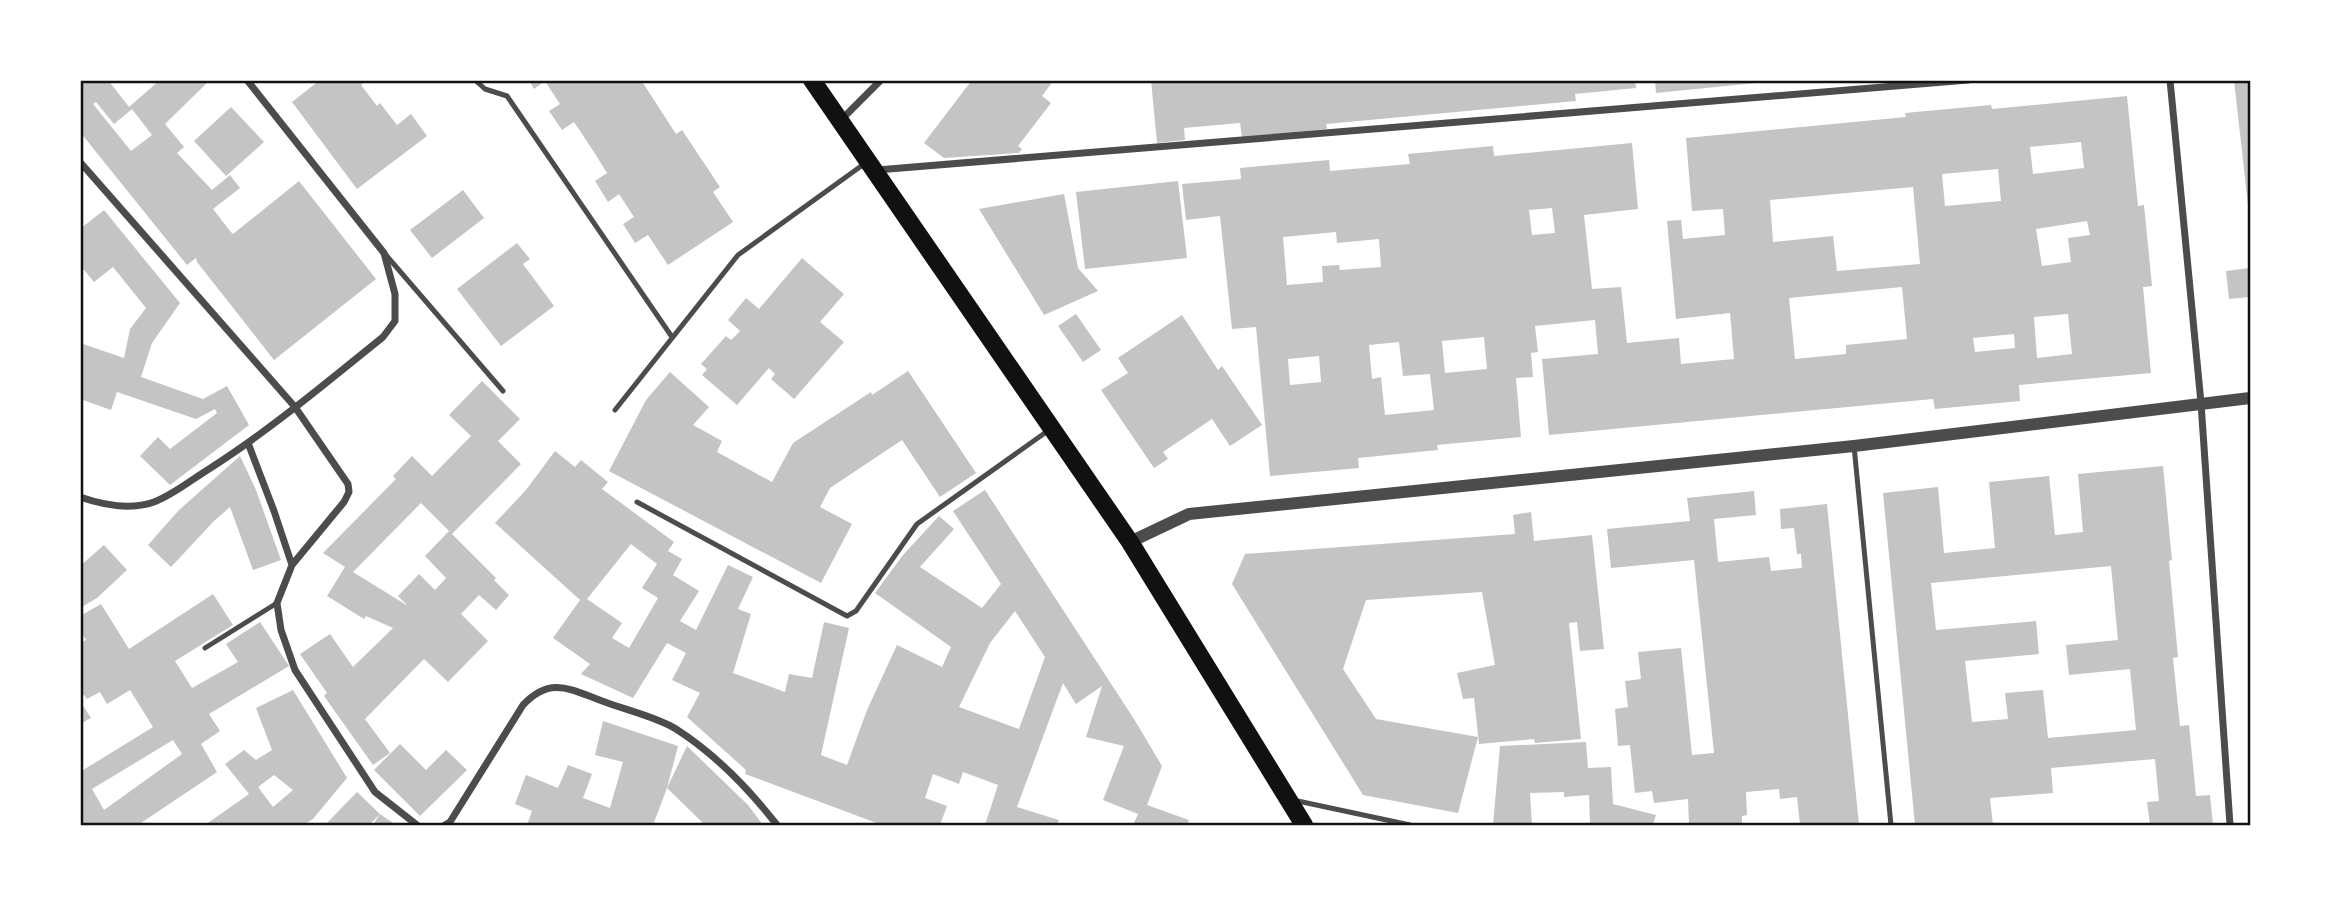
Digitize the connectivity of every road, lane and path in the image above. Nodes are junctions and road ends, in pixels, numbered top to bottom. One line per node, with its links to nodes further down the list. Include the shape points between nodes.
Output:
1 (247, 80): 10 (street)
2 (475, 80): 11 (lane, via 485,89 507,96)
3 (812, 80): 7 (main road)
4 (881, 80): 7 (street)
5 (1968, 80): 9 (street)
6 (2170, 80): 14 (street)
7 (839, 122): 9 (main road)
8 (80, 162): 15 (street)
9 (870, 166): 11 (lane, via 738,255); 17 (main road)
10 (384, 253): 12 (lane); 15 (street, via 396,294 395,321 383,337)
11 (672, 337): 16 (lane)
12 (503, 391)
13 (2250, 398): 14 (street)
14 (2201, 403): 19 (street); 33 (street)
15 (295, 407): 18 (street); 23 (street, via 349,492)
16 (615, 410)
17 (1052, 428): 21 (lane, via 917,524 856,611 847,616); 22 (main road)
18 (248, 443): 20 (street, via 152,503 102,504); 23 (street)
19 (1854, 446): 22 (street, via 1189,514); 32 (lane)
20 (80, 497)
21 (637, 502)
22 (1130, 542): 26 (main road)
23 (292, 565): 24 (street)
24 (277, 603): 25 (lane); 27 (street, via 295,670 375,792)
25 (205, 648)
26 (1289, 799): 30 (main road); 31 (lane)
27 (417, 825)
28 (445, 825): 29 (street, via 523,705 536,691 552,686 674,728 726,768)
29 (777, 825)
30 (1304, 825)
31 (1410, 825)
32 (1891, 825)
33 (2230, 825)

